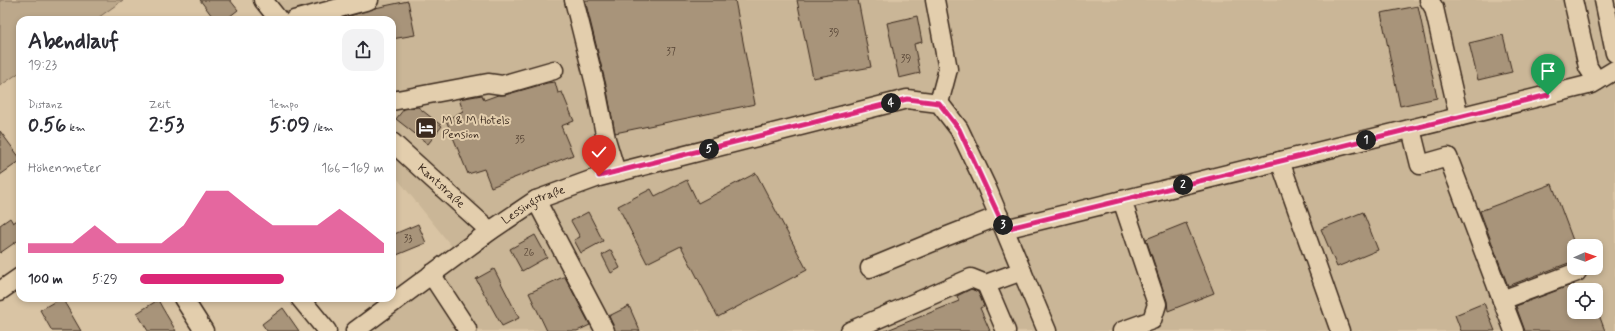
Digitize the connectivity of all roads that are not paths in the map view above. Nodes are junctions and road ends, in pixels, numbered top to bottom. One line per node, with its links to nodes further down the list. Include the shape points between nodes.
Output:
1 (263, 0): 8 (street)
2 (369, 0): 9 (street)
3 (574, 0): 20 (street)
4 (935, 0): 15 (street, via 948,69)
5 (1429, 0): 16 (street, via 1434,8)
6 (1573, 0): 13 (street, via 1588,67)
7 (1604, 0): 10 (street)
8 (276, 16)
9 (309, 16)
10 (1615, 53)
11 (554, 70): 14 (street, via 502,85 488,82)
12 (1615, 70): 13 (street)
13 (1597, 81): 16 (street)
14 (396, 100)
15 (939, 103): 20 (street, Lessingstraße, via 907,99); 23 (street, via 959,129)
16 (1459, 117): 17 (street)
17 (1411, 129): 19 (street); 33 (street, via 1420,165 1448,157)
18 (396, 146): 24 (street, Kantstraße)
19 (1280, 161): 22 (street); 46 (street)
20 (616, 172): 21 (street, Lessingstraße)
21 (536, 200): 24 (street, Lessingstraße); 41 (street)
22 (1122, 200): 23 (street); 45 (street, via 1157,304 1152,320)
23 (1002, 223): 25 (street, via 944,237); 26 (street)
24 (490, 231): 27 (street, Lessingstraße)
25 (870, 268)
26 (1022, 271): 30 (street); 44 (street)
27 (431, 274): 32 (street, Lessingstraße); 40 (street)
28 (1569, 275): 33 (street)
29 (16, 280): 31 (street)
30 (986, 284): 42 (street, via 971,278); 43 (street)
31 (0, 291)
32 (396, 300)
33 (1502, 300): 47 (street)
34 (186, 302): 37 (street)
35 (303, 302): 38 (street)
36 (394, 302): 39 (street, Lessingstraße)
37 (204, 331)
38 (327, 331)
39 (355, 331)
40 (467, 331)
41 (605, 331)
42 (850, 331)
43 (1006, 331)
44 (1047, 331)
45 (1122, 331)
46 (1340, 331)
47 (1514, 331)

